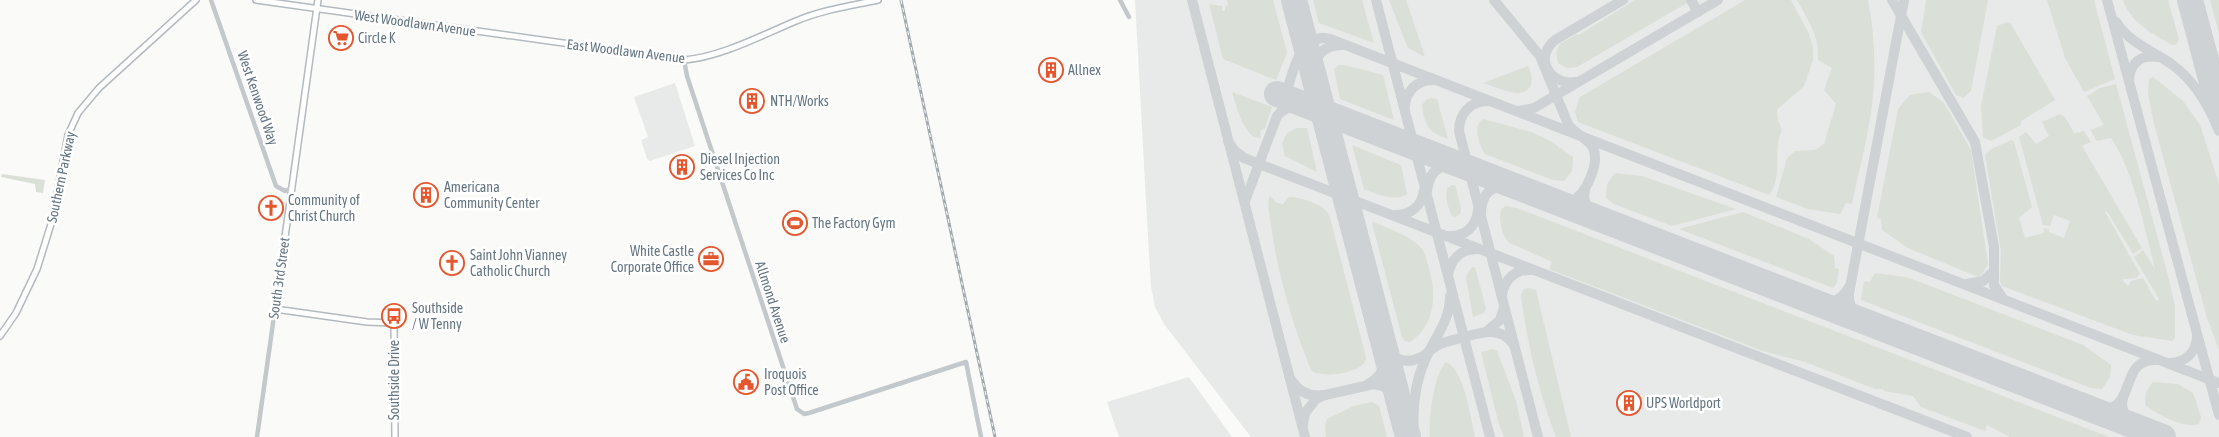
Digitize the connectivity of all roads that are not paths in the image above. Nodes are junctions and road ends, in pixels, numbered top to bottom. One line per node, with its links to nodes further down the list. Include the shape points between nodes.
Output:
1 (196, 0): 13 (main road, Southern Parkway, via 99,88 78,113 65,146 56,204 43,253 23,300)
2 (211, 0): 11 (street, West Kenwood Way, via 274,182 285,191)
3 (256, 0): 7 (main road, West Woodlawn Avenue)
4 (318, 0): 7 (main road, South 3rd Street)
5 (878, 0): 10 (main road, East Woodlawn Avenue, via 808,16 742,44 694,60)
6 (1120, 0): 8 (street)
7 (317, 9): 9 (main road, West Woodlawn Avenue); 11 (main road, South 3rd Street)
8 (1129, 17)
9 (486, 32): 10 (main road, East Woodlawn Avenue)
10 (684, 60): 16 (street, Allmond Avenue, via 796,409 809,413 966,362)
11 (292, 188): 12 (main road, South 3rd Street)
12 (275, 309): 14 (street, South 3rd Street); 15 (main road, Southside Drive, via 394,323)
13 (0, 336)
14 (257, 437)
15 (395, 437)
16 (981, 437)

